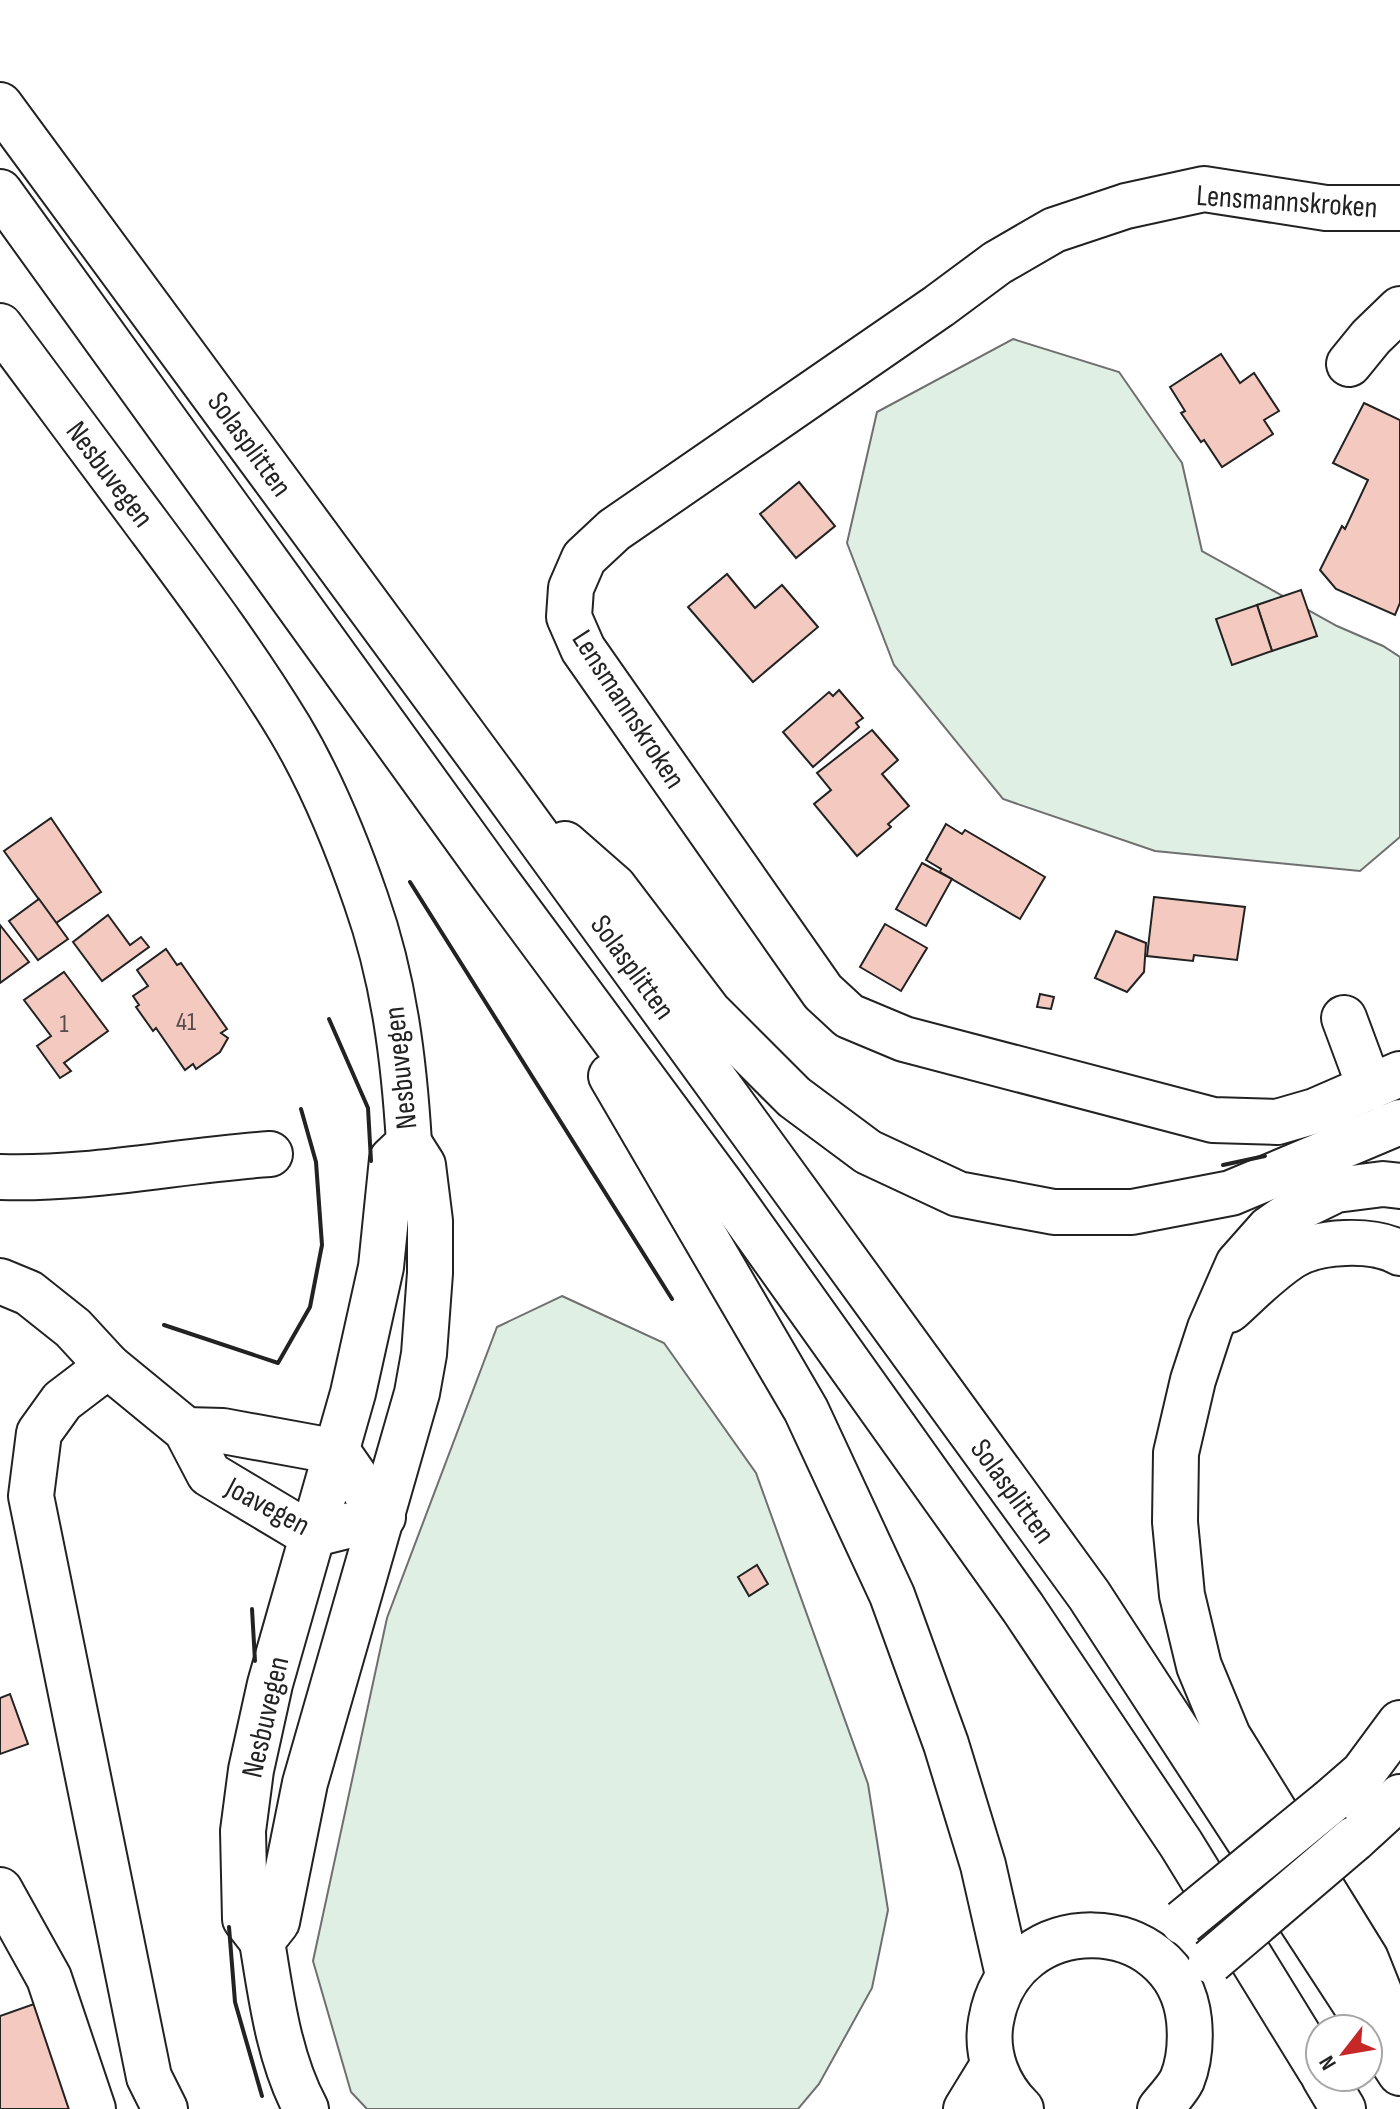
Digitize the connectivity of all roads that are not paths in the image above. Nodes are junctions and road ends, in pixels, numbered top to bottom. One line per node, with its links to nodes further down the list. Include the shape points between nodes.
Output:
1 (0, 105): 7 (main road, Solasplitten)
2 (0, 192): 8 (main road, Solasplitten)
3 (1400, 208): 10 (main road, Lensmannskroken, via 1326,208 1204,189 1126,206 1054,230 997,263 614,530 584,558 571,588 569,617 583,649 823,992 849,1016 904,1039 1213,1120 1277,1122)
4 (1400, 309): 6 (main road)
5 (0, 326): 12 (main road, Nesbuvegen, via 193,586 298,744 367,901 394,1003)
6 (1349, 364)
7 (504, 790): 11 (main road, via 614,887 709,1012 794,1097 868,1152 958,1194 1054,1212 1132,1212 1231,1193); 35 (main road, Solasplitten, via 1089,1595)
8 (494, 877): 30 (main road, via 806,1410 866,1538 946,1744 983,1865); 32 (main road, Solasplitten, via 724,1188 1023,1608 1181,1844)
9 (1344, 1018): 10 (main road)
10 (1385, 1081)
11 (1400, 1122)
12 (409, 1143): 22 (main road, Nesbuvegen, via 392,1159 381,1267); 23 (main road, via 423,1165 430,1273 417,1393)
13 (270, 1154): 14 (main road, via 38,1178)
14 (0, 1177)
15 (1400, 1186): 18 (main road, via 1336,1190 1269,1229 1238,1264)
16 (1400, 1253): 18 (main road, via 1359,1242 1294,1255)
17 (0, 1281): 19 (main road, Joavegen, via 29,1293 73,1328)
18 (1210, 1328): 33 (main road, via 1176,1453 1182,1595 1199,1666 1228,1736 1366,1959)
19 (108, 1366): 20 (main road, Joavegen); 21 (main road)
20 (186, 1430): 22 (main road, Joavegen, via 223,1431); 24 (main road, Joavegen, via 209,1474)
21 (19, 1435): 37 (main road, via 149,2077)
22 (338, 1452): 23 (main road); 24 (main road, Nesbuvegen)
23 (383, 1517): 24 (main road, Joavegen); 29 (main road, via 305,1783 277,1922)
24 (311, 1535): 29 (main road, Nesbuvegen, via 270,1684 247,1799 245,1919)
25 (1400, 1723): 28 (main road, bridge, via 1363,1773 1183,1922)
26 (1400, 1797): 31 (main road, bridge, via 1211,1961)
27 (0, 1890): 36 (main road, via 49,1978)
28 (1125, 1940): 30 (main road, via 1093,1934 1061,1939 1031,1953); 31 (main road, via 1152,1955 1173,1978)
29 (262, 1941): 38 (main road, Nesbuvegen, via 282,2042)
30 (1008, 1975): 34 (main road, via 994,2003 988,2034)
31 (1187, 2006): 41 (main road, via 1191,2044 1181,2082)
32 (1304, 2044)
33 (1400, 2045)
34 (993, 2065): 39 (main road); 40 (main road)
35 (1400, 2073)
36 (93, 2109)
37 (165, 2109)
38 (306, 2109)
39 (966, 2109)
40 (1021, 2109)
41 (1160, 2109)

